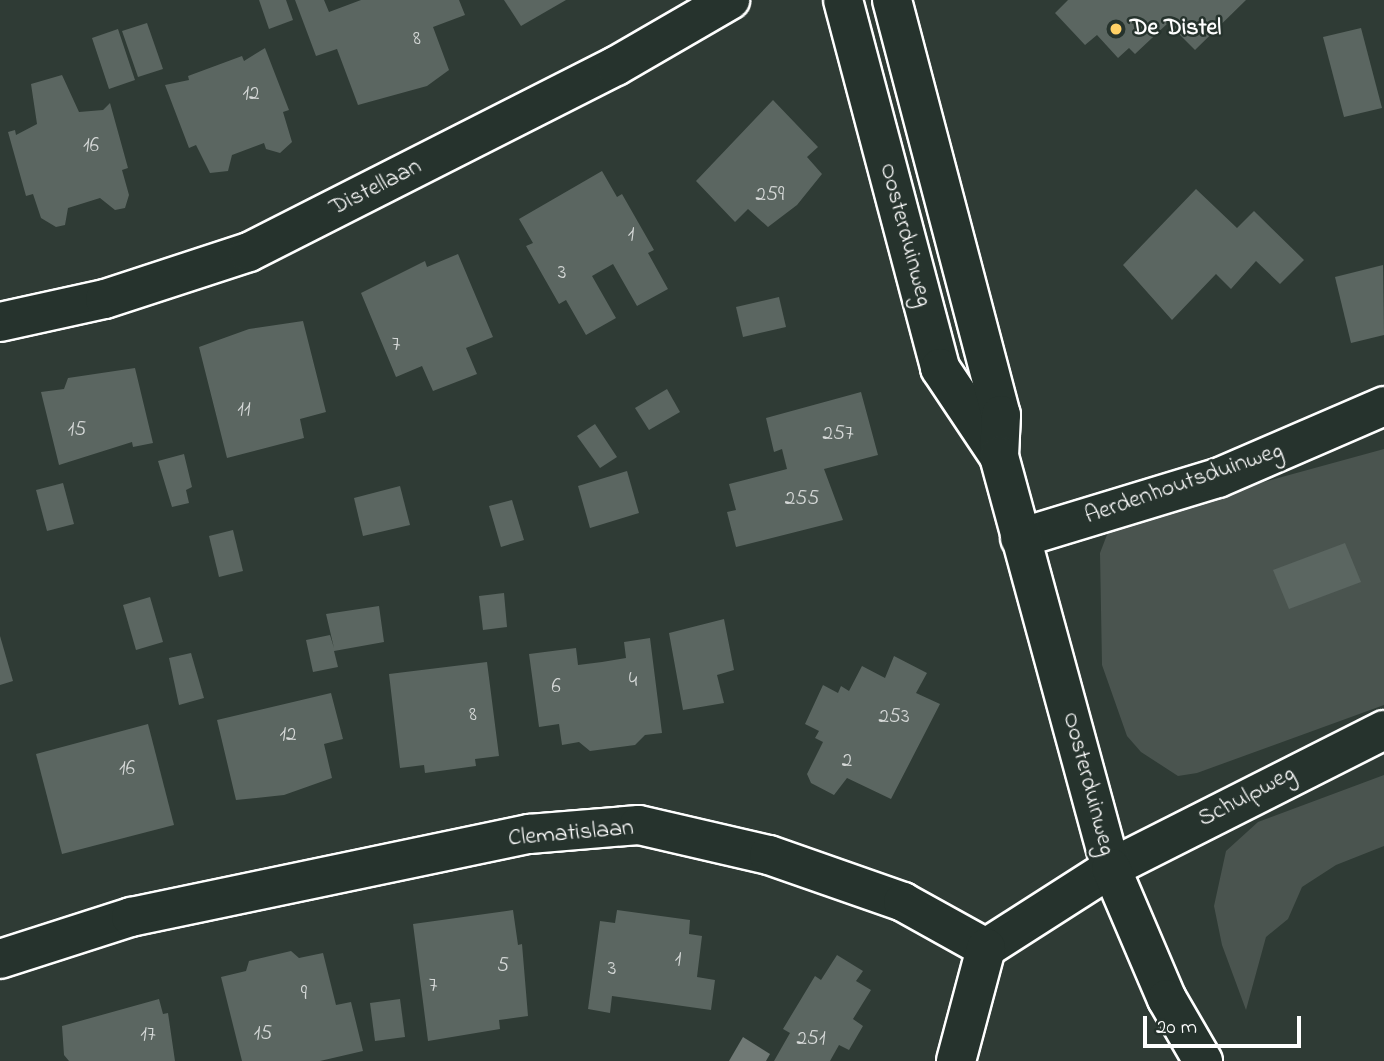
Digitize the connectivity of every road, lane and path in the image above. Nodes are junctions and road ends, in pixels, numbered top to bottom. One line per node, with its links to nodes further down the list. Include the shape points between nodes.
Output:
1 (730, 0): 4 (street, Distellaan, via 616,66 249,251 105,299)
2 (843, 0): 6 (street, Oosterduinweg, via 940,368)
3 (892, 0): 6 (street, Oosterduinweg, via 1001,415)
4 (0, 322)
5 (1384, 406): 7 (street, Aerdenhoutsduinweg, via 1218,478)
6 (999, 456): 7 (street, Oosterduinweg)
7 (1020, 538): 9 (street, Oosterduinweg)
8 (1384, 730): 9 (street, Schulpweg)
9 (1111, 868): 10 (street); 13 (street, Oosterduinweg, via 1167,999)
10 (986, 948): 11 (street, Clematislaan, via 903,902 769,855 639,825 528,834 158,912); 12 (street)
11 (0, 959)
12 (956, 1061)
13 (1203, 1061)

